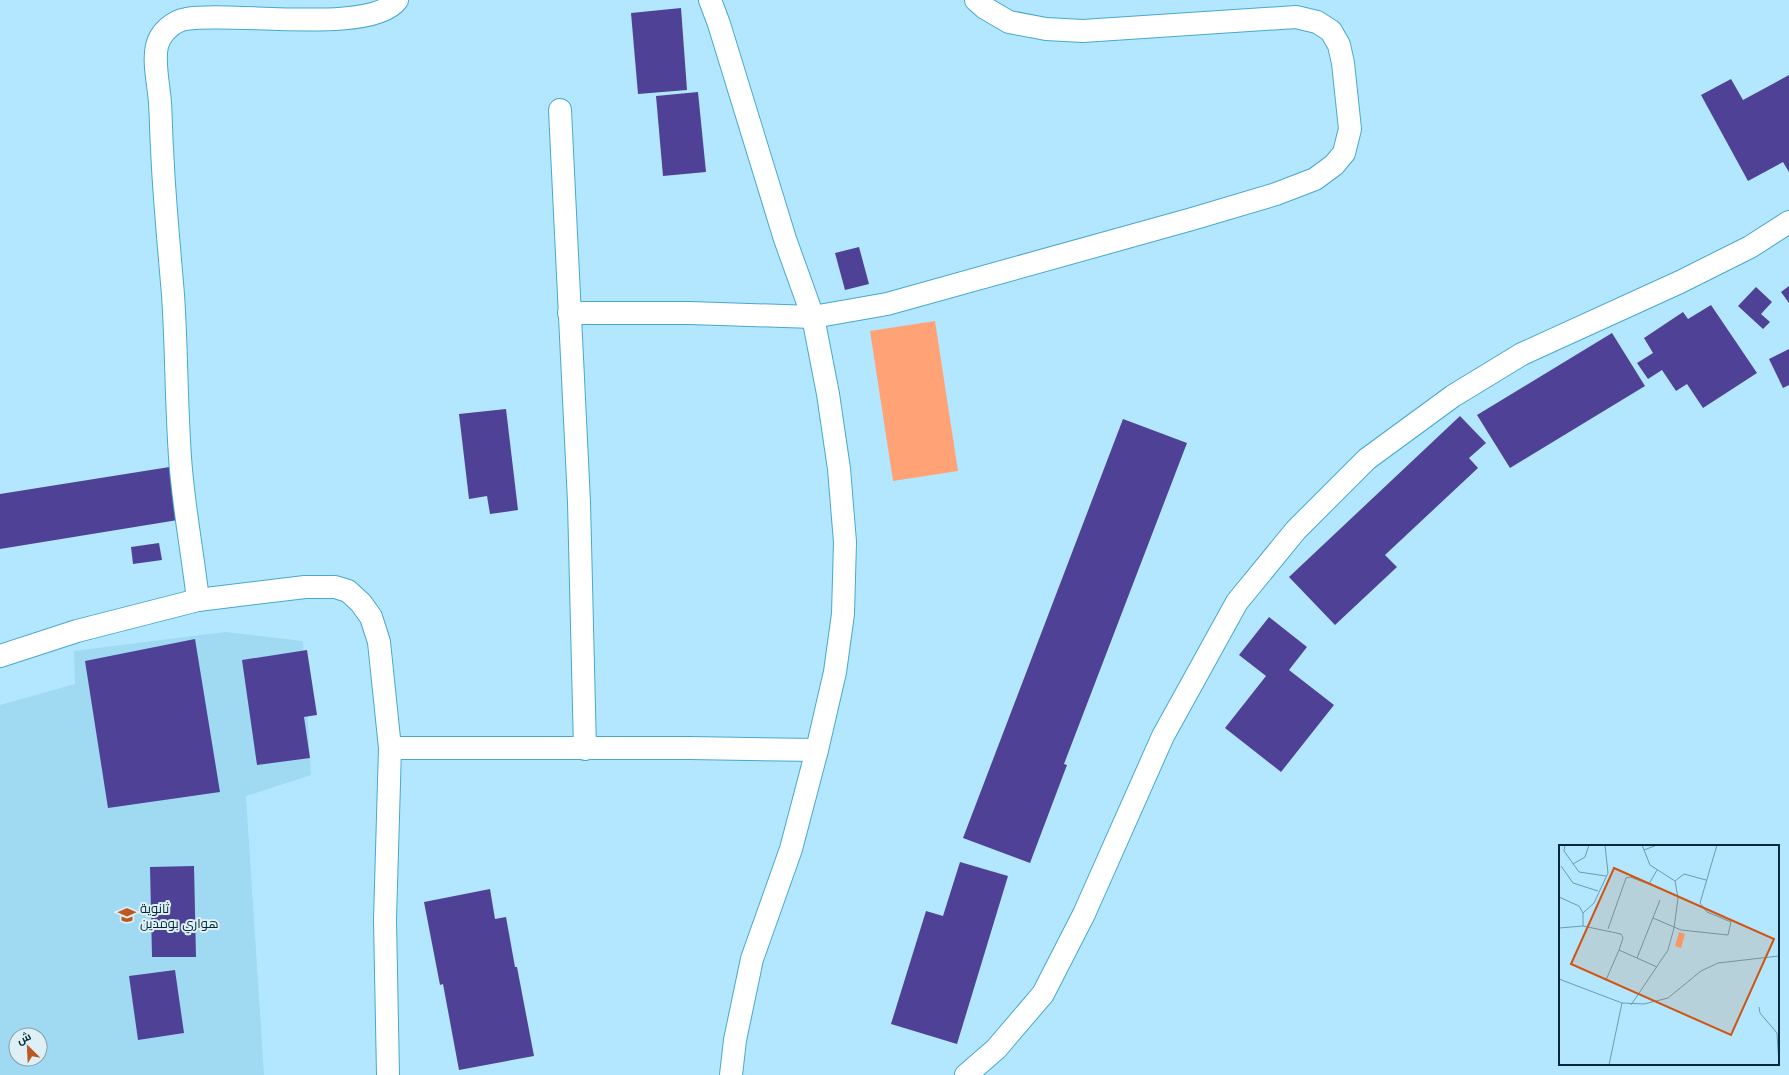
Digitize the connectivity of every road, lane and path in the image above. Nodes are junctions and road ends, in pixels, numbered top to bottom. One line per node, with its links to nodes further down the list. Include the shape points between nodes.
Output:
1 (397, 0): 8 (street, via 387,10 359,18 184,19 163,33 157,45 156,66 163,190 173,295 181,471)
2 (710, 0): 7 (street, via 785,239)
3 (976, 0): 7 (street, via 1009,22 1046,29 1083,31 1296,17 1317,22 1331,30 1339,46 1343,63 1350,129 1344,153 1334,166 1315,179 1269,196 888,304)
4 (560, 110): 6 (street)
5 (1789, 222): 15 (street, via 1750,247 1680,282 1522,354 1453,396 1366,459 1296,530 1237,602 1163,736 1084,914 1043,994 996,1049)
6 (569, 313): 7 (street, via 690,313); 11 (street, via 579,502)
7 (813, 318): 12 (street, via 839,469 845,542 843,614 835,672)
8 (198, 600): 9 (street, via 77,631); 10 (street, via 306,587 335,587 348,591 371,617 379,642)
9 (0, 656)
10 (390, 748): 11 (street); 13 (street, via 385,920)
11 (585, 749): 12 (street)
12 (817, 750): 14 (street, via 791,849 752,959 735,1040)
13 (388, 1075)
14 (732, 1075)
15 (966, 1075)

